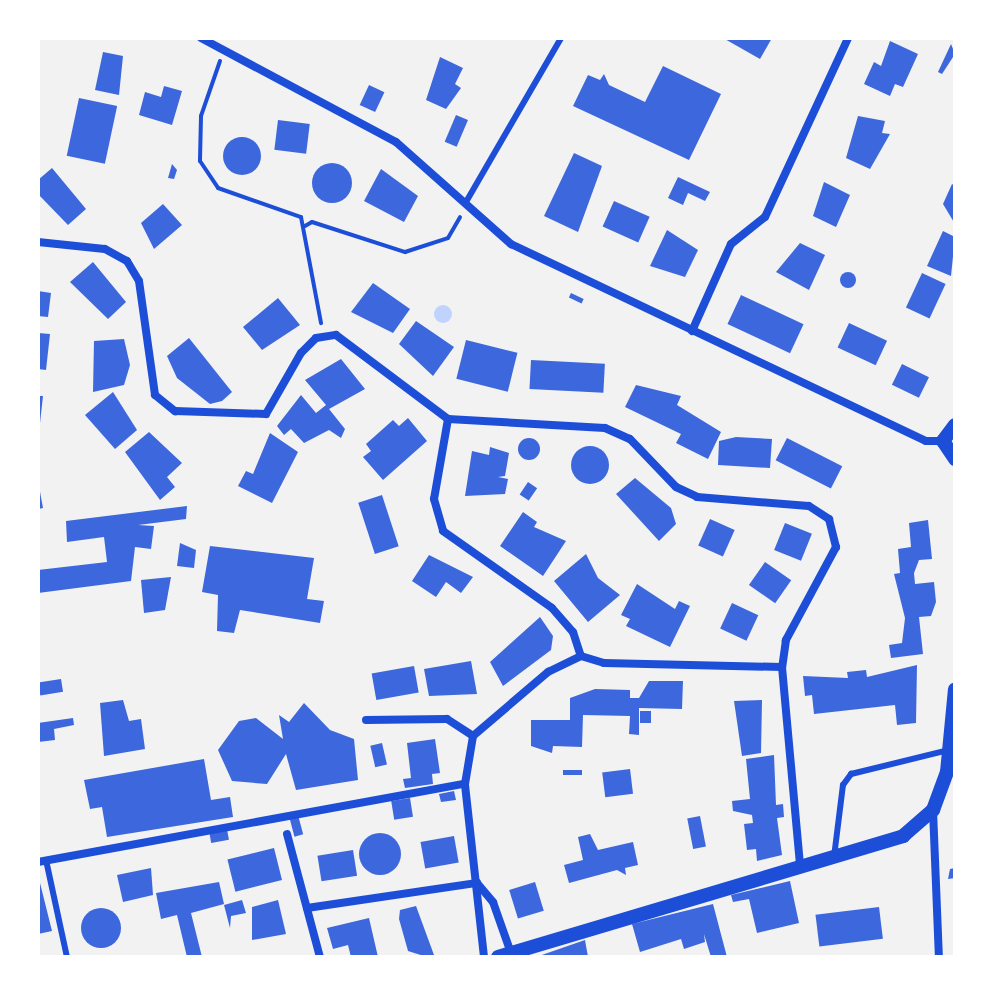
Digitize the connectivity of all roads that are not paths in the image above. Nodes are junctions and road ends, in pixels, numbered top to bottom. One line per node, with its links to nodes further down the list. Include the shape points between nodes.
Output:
1 (201, 38): 4 (street, via 396,142)
2 (561, 38): 4 (lane)
3 (848, 38): 6 (street, via 765,217 731,244)
4 (466, 202): 6 (street, via 511,244)
5 (38, 242): 7 (street, via 105,249 127,261 139,281 155,395 175,411 266,414 301,353 336,335)
6 (692, 331): 9 (street, via 926,441)
7 (448, 419): 11 (street, via 434,499 443,531 552,608); 12 (street, via 605,428 630,439 676,487 697,497 809,506 829,519 836,547 786,640)
8 (955, 425): 9 (street)
9 (943, 441): 10 (street)
10 (955, 459)
11 (581, 656): 12 (street, via 604,663); 15 (street, via 548,672)
12 (782, 667): 22 (street)
13 (955, 689): 16 (street)
14 (366, 720): 15 (street, via 447,719)
15 (473, 736): 17 (street)
16 (949, 750): 18 (street); 20 (lane, via 851,774 843,785)
17 (465, 784): 21 (street); 23 (street)
18 (933, 810): 20 (street, via 903,836); 29 (street)
19 (287, 834): 24 (street)
20 (834, 857): 22 (street)
21 (42, 861): 26 (lane)
22 (800, 865): 25 (street)
23 (477, 883): 24 (street); 25 (street, via 493,902); 28 (street)
24 (307, 908): 27 (street)
25 (504, 955)
26 (67, 957)
27 (320, 957)
28 (484, 957)
29 (939, 957)

